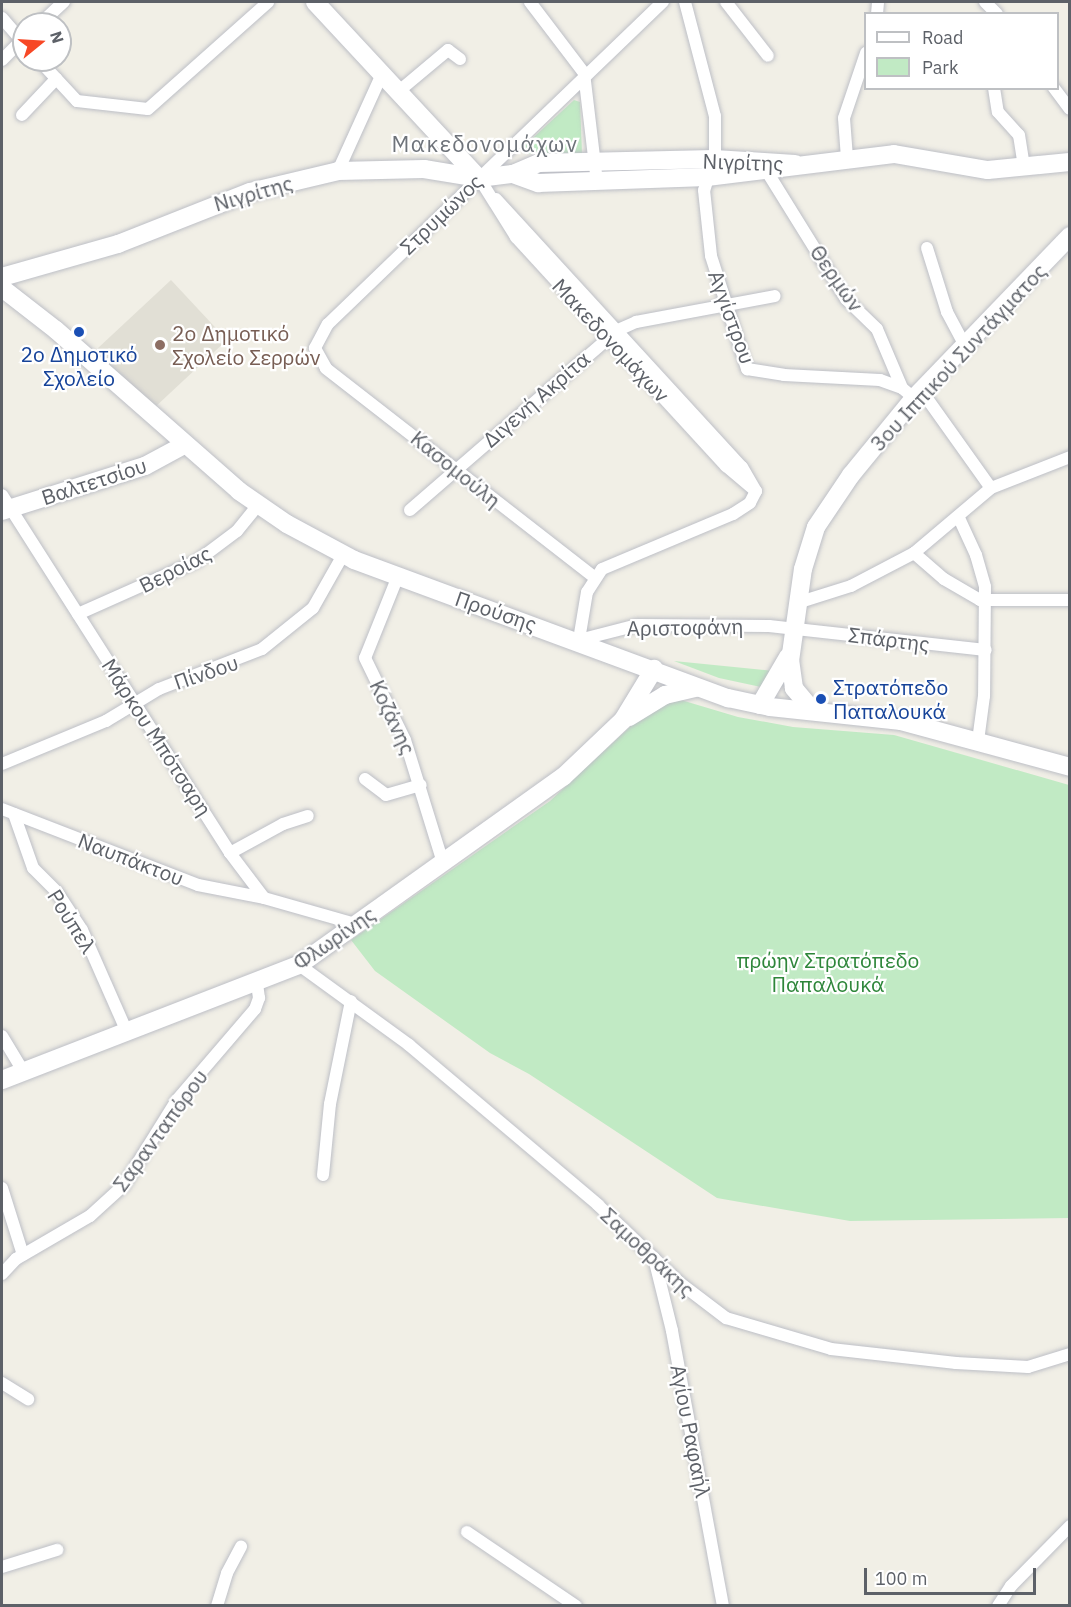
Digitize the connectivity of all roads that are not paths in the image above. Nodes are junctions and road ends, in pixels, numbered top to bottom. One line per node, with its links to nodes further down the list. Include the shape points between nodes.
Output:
1 (268, 2): 14 (street, via 153,107 81,102)
2 (300, 2): 11 (street, via 354,59)
3 (315, 2): 11 (street)
4 (530, 2): 13 (street)
5 (663, 2): 13 (street, Στρυμώνος)
6 (685, 2): 25 (street, Αγγίστρου, via 715,111)
7 (726, 2): 8 (street)
8 (768, 56)
9 (460, 59): 17 (street, via 448,50)
10 (864, 59): 20 (street, via 844,118)
11 (380, 71): 17 (street); 27 (street)
12 (50, 72): 14 (street)
13 (585, 76): 21 (street); 29 (street, Στρυμώνος)
14 (56, 79): 19 (street)
15 (994, 90): 24 (street, via 998,112 1019,135)
16 (1056, 90): 18 (street)
17 (399, 91): 29 (street)
18 (1070, 109)
19 (22, 115)
20 (847, 158): 23 (street, Νιγρίτης); 24 (street, Νιγρίτης, via 914,155 970,168)
21 (596, 162): 25 (street, Νιγρίτης); 28 (street, Νιγρίτης, via 539,164); 30 (street)
22 (1070, 162): 24 (street, Νιγρίτης)
23 (795, 164): 25 (street, Νιγρίτης); 26 (street, Νιγρίτης)
24 (1024, 167)
25 (711, 168): 26 (street, Νιγρίτης); 30 (street, Νιγρίτης); 35 (street, Αγγίστρου, via 704,193 711,256)
26 (766, 170): 39 (street, Θερμών, via 846,299 877,329)
27 (338, 171): 29 (street, Νιγρίτης, via 406,168); 33 (street, Νιγρίτης, via 232,197)
28 (513, 174): 29 (street, Νιγρίτης); 30 (street, Νιγρίτης, via 538,183)
29 (477, 176): 36 (street); 38 (street, Στρυμώνος, via 323,329 315,348)
30 (597, 182)
31 (1070, 236): 37 (street, 3ου Ιππικού Συντάγματος)
32 (927, 248): 37 (street, via 947,312)
33 (3, 289): 40 (street, Προύσης, via 56,330)
34 (775, 296): 35 (street)
35 (727, 305): 36 (street, via 636,322); 39 (street, Αγγίστρου, via 749,371 871,378)
36 (613, 333): 42 (street, Διγενή Ακρίτα); 51 (street, via 742,467 756,491 750,503 733,514 619,559)
37 (965, 346): 39 (street, 3ου Ιππικού Συντάγματος)
38 (319, 361): 42 (street, Κασομούλη)
39 (913, 392): 43 (street, Θερμών); 54 (street, 3ου Ιππικού Συντάγματος, via 822,517 806,556)
40 (184, 445): 44 (street, Βαλτετσίου, via 145,466); 45 (street, Προύσης)
41 (1070, 457): 43 (street)
42 (455, 470): 46 (street, Διγενή Ακρίτα); 51 (street, Κασομούλη)
43 (992, 488): 47 (street)
44 (4, 504): 55 (street, Μάρκου Μπότσαρη)
45 (258, 505): 49 (street, Προύσης); 55 (street, Βεροίας, via 237,531 197,561)
46 (410, 510)
47 (959, 518): 48 (street); 53 (street, via 981,568)
48 (914, 553): 53 (street, via 961,591); 54 (street, via 851,586)
49 (343, 555): 50 (street, Προύσης); 62 (street, Πίνδου, via 319,601 262,649)
50 (398, 576): 57 (street, Προύσης); 70 (street, Κοζάνης, via 364,655 396,716)
51 (594, 578): 57 (street, via 584,602)
52 (1070, 600): 53 (street)
53 (986, 601): 59 (street)
54 (797, 603): 56 (street, 3ου Ιππικού Συντάγματος)
55 (78, 614): 62 (street, Μάρκου Μπότσαρη)
56 (793, 627): 57 (street, Αριστοφάνη, via 638,625); 58 (street, 3ου Ιππικού Συντάγματος); 59 (street, Σπάρτης)
57 (579, 640): 60 (street, Προύσης)
58 (791, 646): 63 (street, via 780,675); 64 (street, via 794,688)
59 (986, 650): 66 (street)
60 (654, 669): 61 (street, Προύσης); 65 (street, Φλωρίνης)
61 (701, 689): 63 (street, Προύσης); 65 (street, Φλωρίνης, via 683,688 665,695)
62 (136, 702): 67 (street, Πίνδου, via 106,721); 74 (street, Μάρκου Μπότσαρη)
63 (760, 705): 64 (street, Προύσης)
64 (813, 711): 66 (street, Προύσης, via 895,720)
65 (623, 720): 75 (street, Φλωρίνης, via 553,786)
66 (978, 741): 68 (street, Προύσης)
67 (2, 764)
68 (1070, 767)
69 (365, 779): 70 (street, via 386,795)
70 (421, 784): 75 (street, Κοζάνης)
71 (2, 809): 72 (street, Ναυπάκτου)
72 (14, 814): 76 (street, Ναυπάκτου, via 198,885); 81 (street, Ρούπελ, via 33,868 57,892 78,923)
73 (308, 816): 74 (street, via 283,824)
74 (230, 853): 76 (street, Μάρκου Μπότσαρη)
75 (443, 863): 77 (street, Φλωρίνης)
76 (264, 898): 77 (street)
77 (355, 924): 78 (street, Φλωρίνης)
78 (299, 965): 79 (street, Φλωρίνης); 80 (street, Σαμοθράκης)
79 (257, 983): 81 (street, Φλωρίνης); 89 (street, Σαρανταπόρου, via 260,993 255,1009 183,1093 124,1185 80,1224)
80 (351, 1001): 85 (street, via 330,1104); 90 (street, Σαμοθράκης, via 567,1179)
81 (127, 1032): 83 (street, Φλωρίνης)
82 (2, 1036): 83 (street)
83 (23, 1071): 84 (street, Φλωρίνης)
84 (2, 1080)
85 (323, 1175)
86 (2, 1188): 87 (street)
87 (15, 1223): 88 (street); 89 (street)
88 (2, 1224)
89 (23, 1255): 91 (street, Σαρανταπόρου)
90 (654, 1258): 92 (street, Σαμοθράκης); 93 (street, Αγίου Ραφαήλ)
91 (2, 1274)
92 (680, 1283): 93 (street); 94 (street, Σαμοθράκης, via 726,1318 831,1349 1007,1367 1041,1365)
93 (662, 1293): 104 (street, Αγίου Ραφαήλ)
94 (1070, 1354)
95 (2, 1383): 96 (street)
96 (28, 1399)
97 (1070, 1526): 105 (street, via 1011,1586)
98 (467, 1532): 103 (street)
99 (241, 1547): 102 (street)
100 (57, 1550): 101 (street)
101 (2, 1567)
102 (217, 1605)
103 (576, 1605)
104 (723, 1605)
105 (998, 1605)

